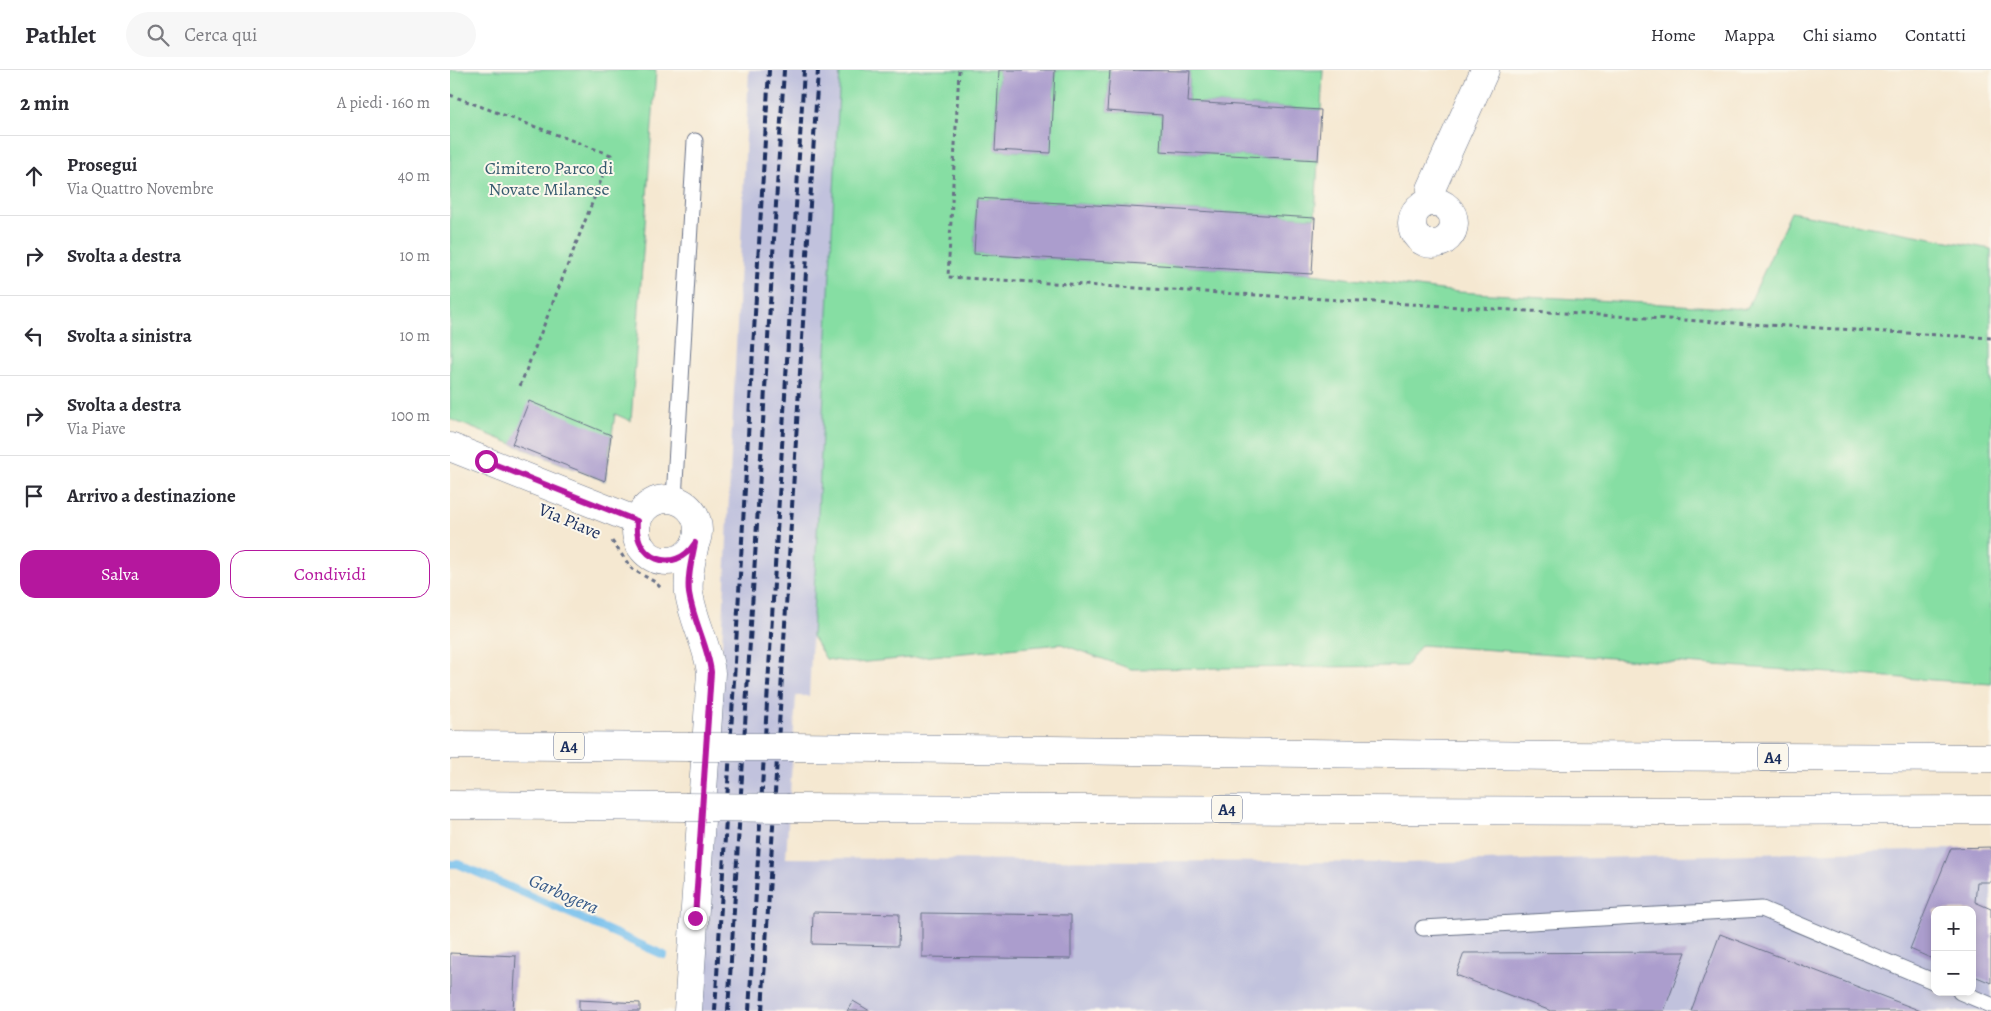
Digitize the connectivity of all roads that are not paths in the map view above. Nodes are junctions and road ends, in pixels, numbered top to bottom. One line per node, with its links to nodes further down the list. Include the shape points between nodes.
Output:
1 (1485, 70): 3 (main road, via 1431,189)
2 (695, 141): 5 (lane)
3 (1433, 202)
4 (450, 447): 6 (main road)
5 (674, 500): 6 (main road, via 656,501); 7 (main road, via 690,508 695,516 698,534)
6 (637, 521): 7 (main road, via 639,541 652,557 672,560 682,557)
7 (695, 543): 16 (main road, via 690,595 711,672)
8 (450, 744): 9 (main road, A4, bridge)
9 (1991, 758)
10 (450, 804): 11 (main road, A4, bridge, via 789,808)
11 (1991, 810)
12 (1423, 928): 13 (lane, via 1762,909)
13 (1931, 980)
14 (1969, 996): 15 (lane)
15 (1991, 1006)
16 (688, 1011)

